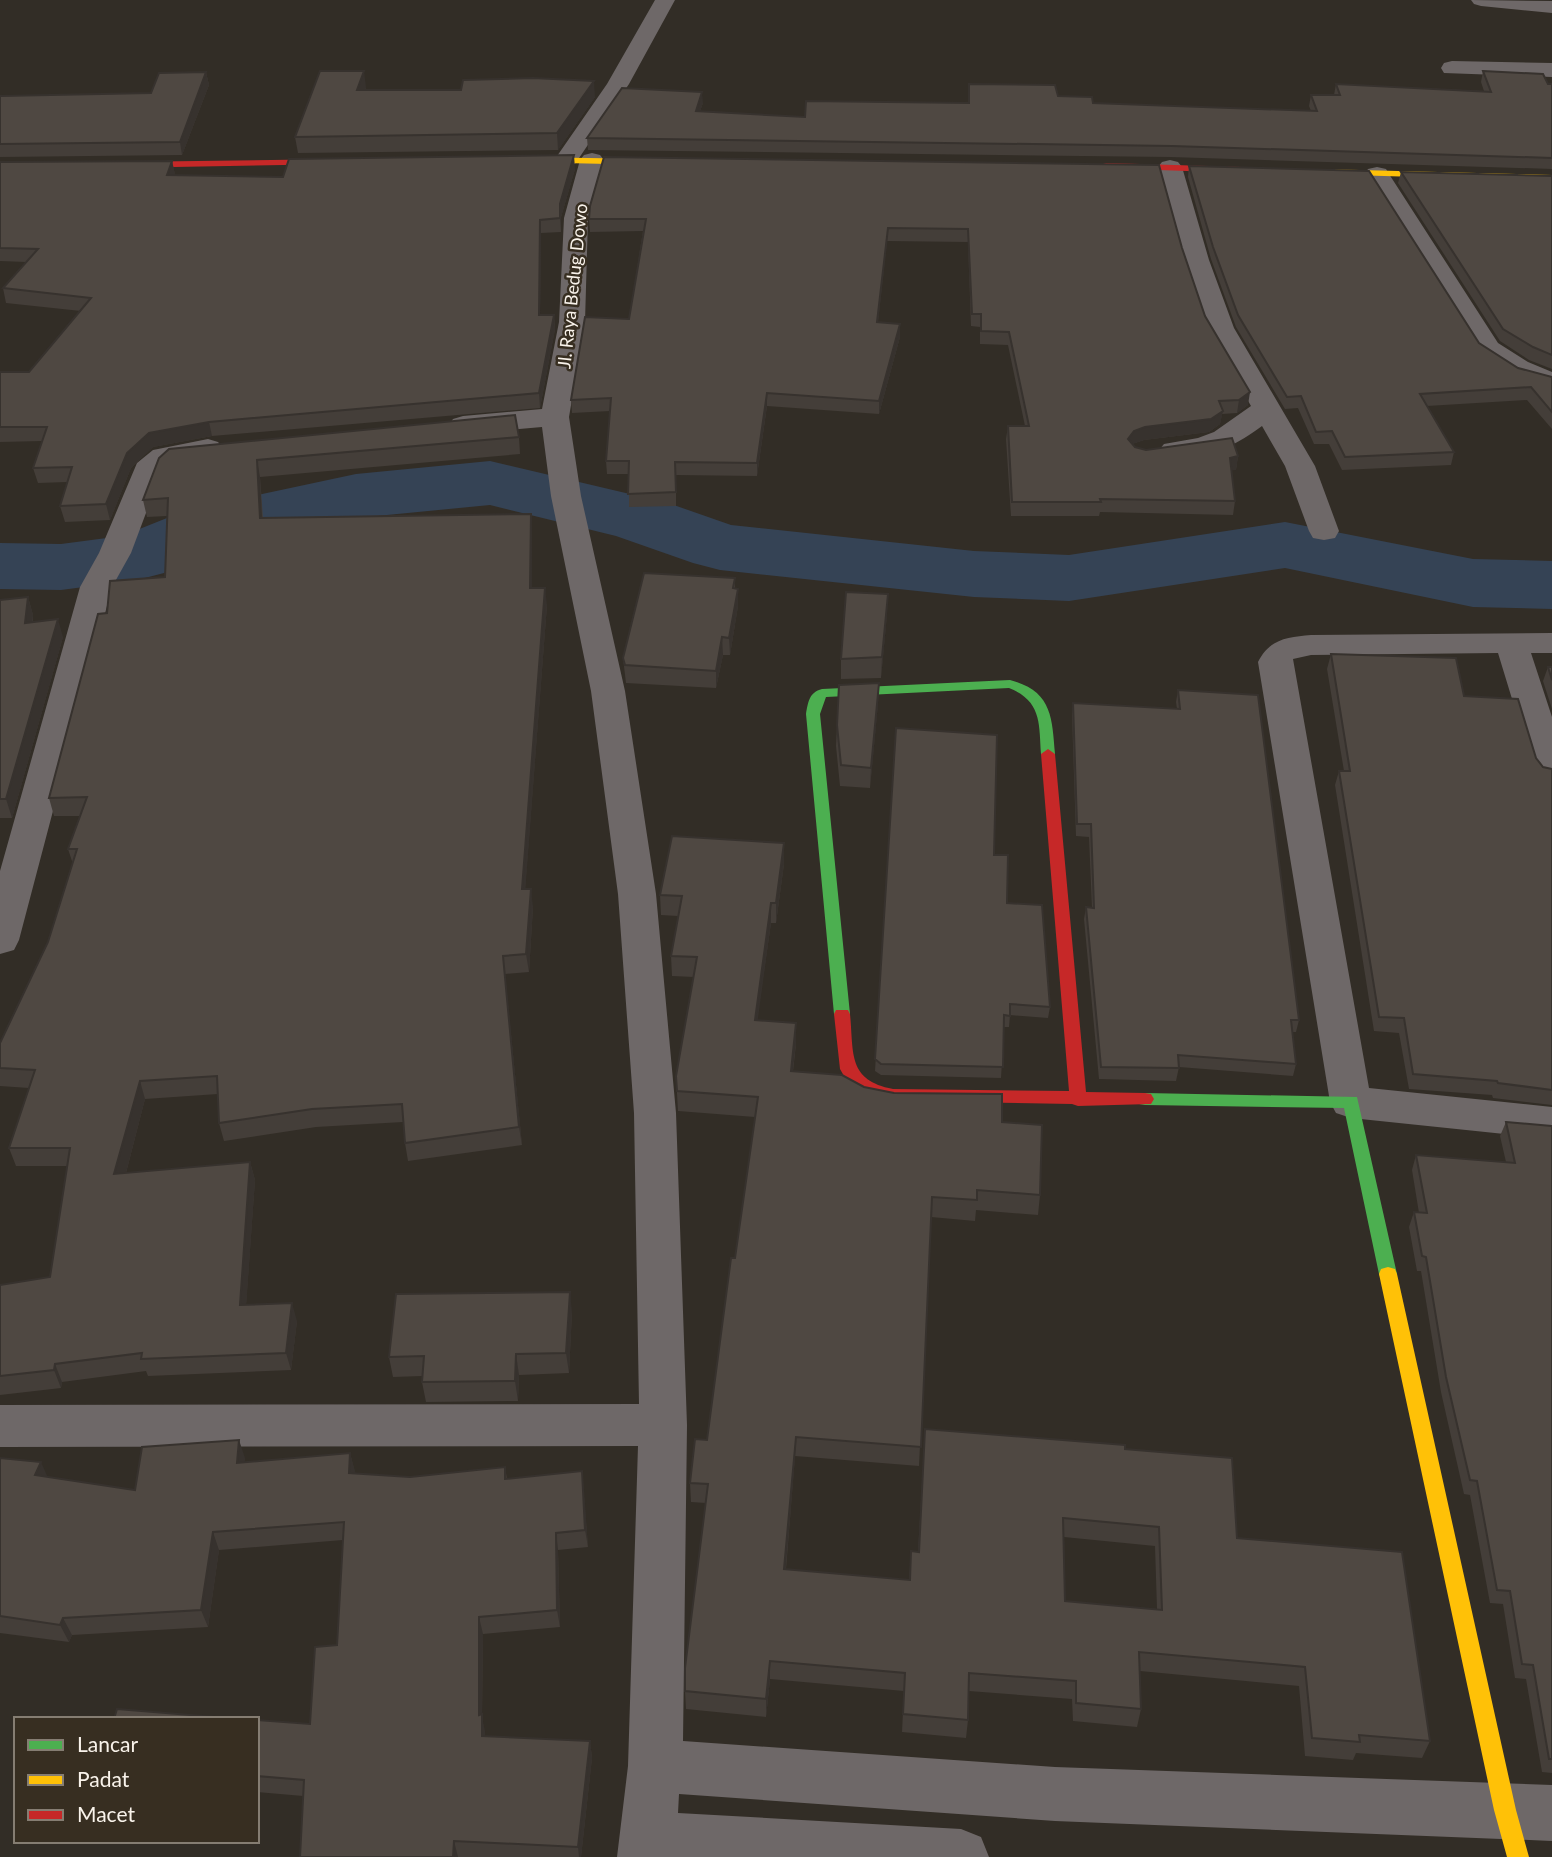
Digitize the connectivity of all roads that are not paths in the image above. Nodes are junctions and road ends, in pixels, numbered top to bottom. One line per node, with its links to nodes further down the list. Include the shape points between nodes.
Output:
1 (665, 0): 7 (street, Jl. Raya Bedug Dowo)
2 (1481, 0): 3 (street)
3 (1552, 7)
4 (1452, 68): 5 (street)
5 (1552, 70)
6 (512, 160): 7 (street)
7 (580, 160): 9 (street); 19 (street, Jl. Raya Bedug Dowo, via 572,322)
8 (360, 162): 10 (street)
9 (666, 162)
10 (97, 166)
11 (1088, 166): 12 (street)
12 (1170, 167): 13 (street); 18 (street, via 1220,327)
13 (1262, 171)
14 (1301, 172): 15 (street)
15 (1377, 174): 16 (street); 17 (street, via 1488,348 1509,364)
16 (1552, 178)
17 (1552, 380)
18 (1266, 408): 22 (street, via 1218,443); 23 (street, via 1300,466)
19 (555, 417): 20 (street); 31 (street, Jl. Raya Bedug Dowo, via 566,496 608,691 637,894 655,1113)
20 (432, 428)
21 (239, 445): 27 (street, via 163,456 142,478 115,553 96,587)
22 (1144, 452)
23 (1324, 531)
24 (1511, 643): 25 (street); 26 (street); 29 (street, via 1311,645 1279,653 1275,662)
25 (1552, 643)
26 (1552, 771)
27 (0, 940)
28 (1078, 1100): 28 (street, via 1040,700 1010,684 822,693 813,714 848,1074 871,1093); 29 (street)
29 (1351, 1102): 30 (street); 34 (street)
30 (1552, 1123)
31 (663, 1425): 32 (street); 33 (street, Jl. Raya Bedug Dowo)
32 (0, 1426)
33 (655, 1766): 34 (street); 35 (street, Jl. Raya Bedug Dowo)
34 (1525, 1827)
35 (646, 1848): 36 (street)
36 (811, 1852): 37 (street)
37 (961, 1857)

